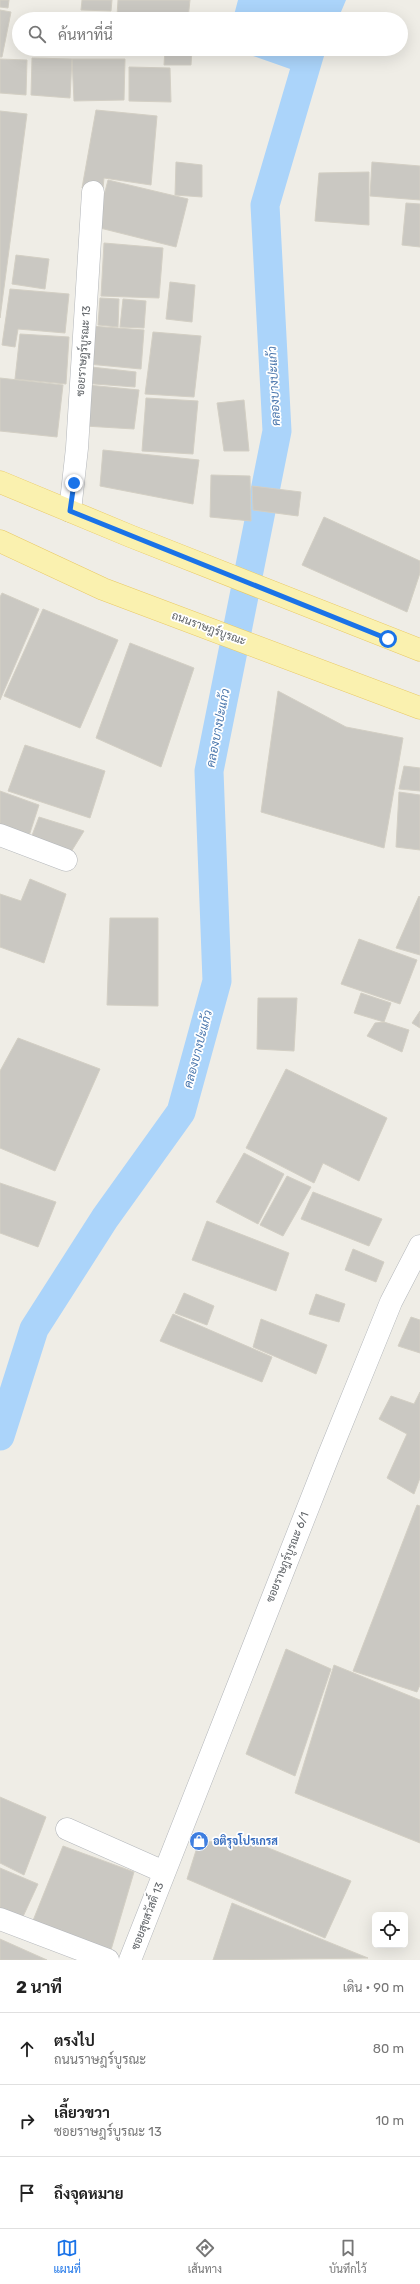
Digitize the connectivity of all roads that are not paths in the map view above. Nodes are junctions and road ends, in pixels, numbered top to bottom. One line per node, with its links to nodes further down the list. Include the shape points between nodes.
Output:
1 (93, 192): 3 (street, ซอยราษฎร์บูรณะ 13, via 77,448)
2 (0, 482): 3 (main road)
3 (70, 511): 5 (main road)
4 (0, 541): 6 (main road, ถนนราษฎร์บูรณะ, via 103,589)
5 (420, 650)
6 (420, 708)
7 (0, 835): 8 (street)
8 (66, 860)
9 (420, 1246): 11 (street, ซอยราษฎร์บูรณะ 6/1, via 391,1302)
10 (67, 1829): 11 (street)
11 (164, 1872): 14 (street, ซอยสุขสวัสดิ์ 13)
12 (0, 1919): 13 (street)
13 (108, 1960)
14 (130, 1960)

